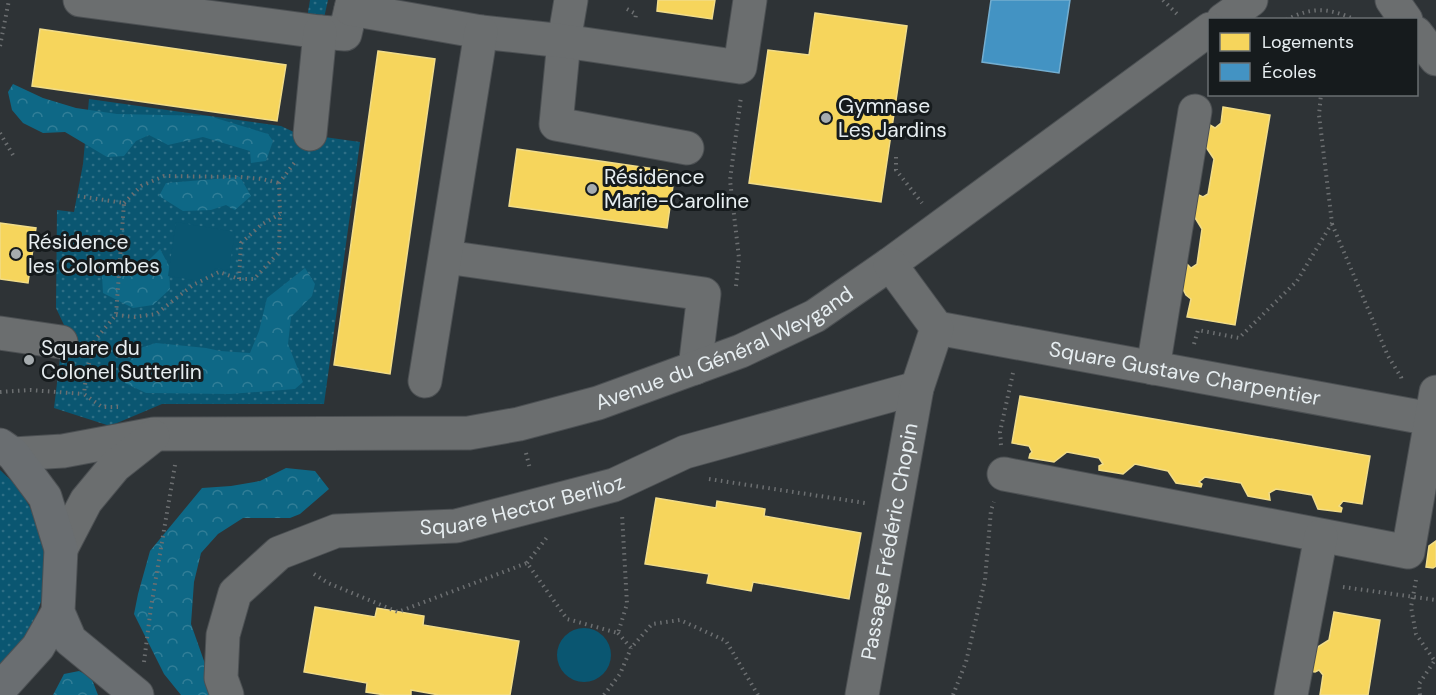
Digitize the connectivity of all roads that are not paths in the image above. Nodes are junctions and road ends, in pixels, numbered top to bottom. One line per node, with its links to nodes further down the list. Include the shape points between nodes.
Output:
1 (80, 0): 10 (street)
2 (571, 0): 12 (street)
3 (750, 0): 12 (street, via 740,67)
4 (1251, 0): 7 (street)
5 (1392, 0): 8 (street)
6 (352, 4): 10 (street, via 345,34); 11 (street)
7 (1226, 18)
8 (1406, 18)
9 (1208, 30): 17 (street, Avenue du Général Weygand)
10 (320, 32): 14 (street)
11 (481, 32): 12 (street); 16 (street)
12 (564, 40): 15 (street, via 556,124)
13 (1196, 111): 22 (street)
14 (310, 134)
15 (687, 147)
16 (446, 257): 21 (street, via 704,294); 23 (street)
17 (890, 264): 18 (street); 21 (street, Avenue du Général Weygand, via 815,316)
18 (937, 328): 22 (street, Square Gustave Charpentier); 24 (street, Passage Frédéric Chopin)
19 (0, 333): 20 (street)
20 (61, 342)
21 (695, 368): 26 (street, Avenue du Général Weygand, via 598,403 469,433)
22 (1153, 368): 25 (street, Square Gustave Charpentier)
23 (425, 381)
24 (917, 388): 34 (street, Square Hector Berlioz, via 686,452 614,485 456,526 336,531 279,553 235,593 223,635 221,678); 35 (street, Passage Frédéric Chopin)
25 (1425, 409): 29 (street, via 1408,552)
26 (166, 445): 27 (street, Avenue du Général Weygand, via 63,452); 30 (street, via 115,466 86,501)
27 (6, 450): 30 (main road, via 45,497)
28 (1004, 474): 29 (street)
29 (1321, 536): 36 (street)
30 (61, 549): 31 (main road)
31 (58, 612): 32 (main road, via 70,640); 33 (main road, via 38,647)
32 (142, 682)
33 (0, 689)
34 (227, 695)
35 (862, 695)
36 (1291, 695)

